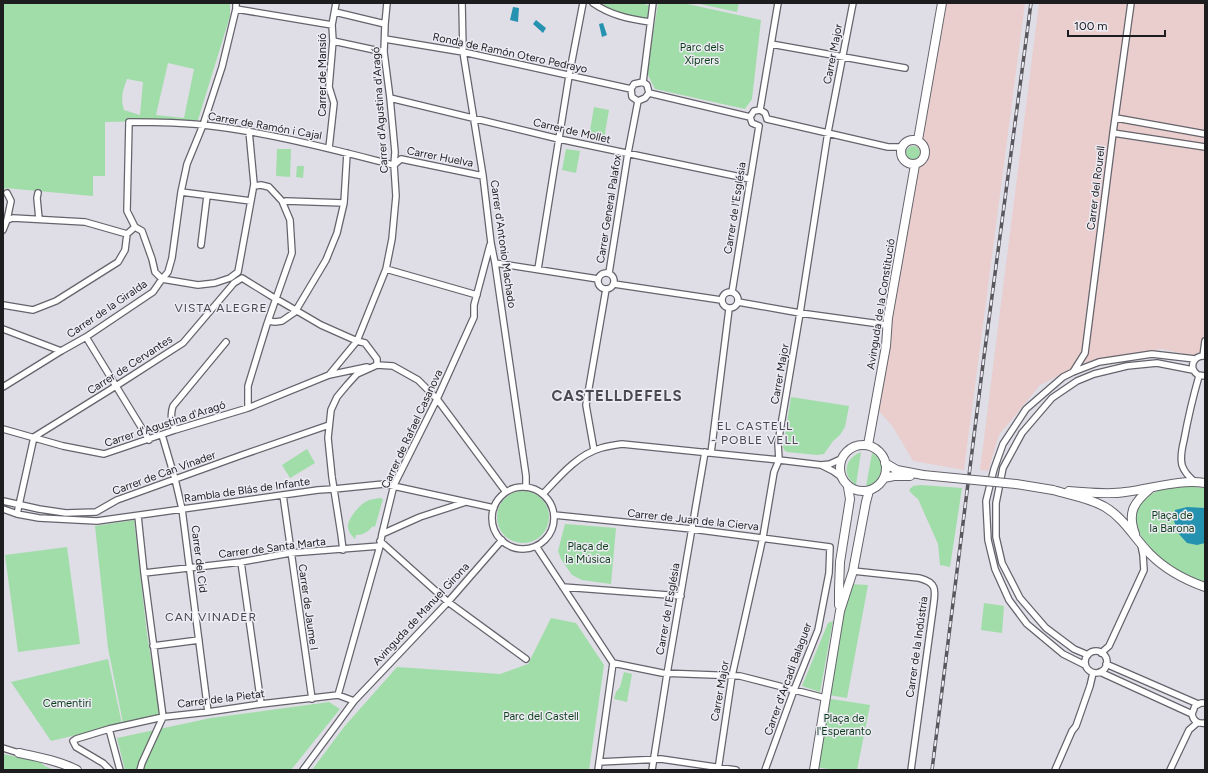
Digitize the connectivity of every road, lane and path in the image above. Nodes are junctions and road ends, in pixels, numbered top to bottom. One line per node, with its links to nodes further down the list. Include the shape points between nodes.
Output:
1 (336, 3): 12 (street, Carrer de Mansió)
2 (387, 3): 14 (street, Carrer d'Agustina d'Aragó)
3 (462, 3): 20 (street, Carrer d'Antonio Machado)
4 (583, 3): 23 (street)
5 (593, 3): 13 (street, via 628,18)
6 (653, 3): 13 (street)
7 (778, 3): 18 (street)
8 (854, 3): 21 (street, Carrer Major)
9 (942, 3): 41 (street)
10 (1131, 3): 32 (street, Carrer del Rourell)
11 (236, 6): 15 (street); 34 (street, Carrer de la Giralda, via 222,67)
12 (335, 12): 14 (street); 15 (street, Carrer de Mansió)
13 (650, 22): 24 (street)
14 (385, 24): 16 (street, Carrer d'Agustina d'Aragó)
15 (332, 25): 17 (street, Carrer de Mansió)
16 (385, 39): 19 (street, Carrer d'Agustina d'Aragó); 20 (street, Ronda de Ramón Otero Pedrayo)
17 (333, 41): 19 (street); 42 (street, Carrer de Mansió, via 330,88 334,103)
18 (771, 44): 21 (street); 29 (street)
19 (384, 52): 27 (street, Carrer d'Agustina d'Aragó)
20 (463, 52): 23 (street, Ronda de Ramón Otero Pedrayo); 31 (street, Carrer d'Antonio Machado)
21 (844, 56): 22 (street); 37 (street, Carrer Major)
22 (905, 68)
23 (569, 76): 25 (street, Ronda de Ramón Otero Pedrayo); 40 (street)
24 (643, 82): 25 (street, via 634,84); 26 (street, via 648,86)
25 (631, 89): 28 (street, via 632,96)
26 (649, 93): 28 (street); 30 (street)
27 (390, 98): 31 (street, Carrer de Mollet); 47 (street, Carrer d'Agustina d'Aragó)
28 (638, 101): 46 (street, Carrer General Palafox)
29 (760, 110): 30 (street, via 754,111); 33 (street, via 765,113)
30 (750, 116): 35 (street, via 752,123)
31 (474, 118): 40 (street, Carrer de Mollet); 49 (street, Carrer d'Antonio Machado)
32 (1116, 118): 38 (street, Carrer del Rourell); 39 (street)
33 (767, 119): 35 (street); 37 (street)
34 (203, 125): 36 (street, Carrer de Ramón i Cajal); 52 (street, Carrer de la Giralda, via 187,164); 61 (street, Carrer de Ramón i Cajal, via 129,122 126,211)
35 (759, 126): 50 (street, Carrer de l'Església)
36 (249, 131): 42 (street, Carrer de Ramón i Cajal); 51 (street)
37 (828, 132): 43 (street); 82 (street, Carrer Major)
38 (1113, 133): 44 (street); 97 (street, Carrer del Rourell, via 1085,353)
39 (1205, 134)
40 (559, 138): 46 (street, Carrer de Mollet); 68 (street)
41 (918, 140): 43 (street, via 911,140); 48 (street, via 926,150 925,157)
42 (329, 148): 45 (street, Carrer de Ramón i Cajal)
43 (901, 148): 48 (street, via 904,161)
44 (1205, 148)
45 (347, 153): 47 (street, Carrer de Ramón i Cajal); 58 (street)
46 (628, 153): 50 (street, Carrer de Mollet); 69 (street, Carrer General Palafox)
47 (394, 164): 49 (street, Carrer Huelva, via 401,158); 67 (street, Carrer d'Agustina d'Aragó, via 396,196)
48 (915, 165): 84 (street, Avinguda de la Constitució)
49 (483, 176): 64 (street, Carrer d'Antonio Machado)
50 (750, 179): 74 (street, Carrer de l'Església)
51 (254, 186): 57 (street); 76 (street, via 269,187 282,201 290,220 292,253)
52 (181, 192): 55 (street); 70 (street, Carrer de la Giralda, via 172,258 168,272)
53 (7, 193): 60 (street, via 11,201)
54 (38, 193): 59 (street)
55 (207, 196): 57 (street); 65 (street)
56 (286, 201): 58 (street)
57 (251, 202): 70 (street, via 238,272 215,283 198,285)
58 (344, 204): 81 (street, via 337,233 326,260)
59 (39, 219): 60 (street); 63 (street, via 85,222)
60 (7, 220): 62 (street)
61 (135, 227): 63 (street); 70 (street, via 142,231 155,272)
62 (3, 230)
63 (127, 234): 79 (street, via 125,250 118,262 56,301 33,310)
64 (491, 243): 66 (street, Carrer d'Antonio Machado); 75 (street, Carrer de Rafael Casanova)
65 (201, 245)
66 (495, 263): 68 (street); 125 (street, Carrer d'Antonio Machado)
67 (386, 269): 75 (street); 87 (street, Carrer d'Agustina d'Aragó)
68 (538, 269): 71 (street)
69 (609, 273): 71 (street, via 601,274); 72 (street, via 615,280)
70 (162, 279): 86 (street, Carrer de la Giralda, via 153,292)
71 (598, 279): 73 (street, via 599,286)
72 (614, 284): 73 (street); 77 (street)
73 (606, 289): 111 (street, via 586,405)
74 (732, 292): 77 (street, via 725,293); 78 (street, via 737,296)
75 (477, 295): 102 (street, Carrer de Rafael Casanova, via 474,317)
76 (278, 300): 81 (street); 83 (street); 100 (street, Carrer de Cervantes, via 242,278 234,283 183,343)
77 (721, 300): 80 (street, via 723,306)
78 (738, 302): 80 (street, via 735,307); 82 (street)
79 (3, 305)
80 (729, 309): 113 (street)
81 (296, 310): 83 (street, via 282,321); 87 (street, via 321,325)
82 (800, 313): 84 (street); 115 (street, Carrer Major, via 778,443)
83 (268, 321): 103 (street, via 248,386)
84 (887, 325): 110 (street, Avinguda de la Constitució, via 886,346)
85 (3, 329): 90 (street)
86 (86, 337): 90 (street, Carrer de la Giralda); 100 (street)
87 (357, 341): 92 (street, Carrer d'Agustina d'Aragó); 94 (street, via 365,343 377,359)
88 (1205, 341): 91 (street)
89 (226, 342): 106 (street, via 173,406 171,423)
90 (61, 351): 101 (street, Carrer de la Giralda)
91 (1204, 356): 93 (street)
92 (342, 359): 96 (street); 98 (street, Carrer d'Agustina d'Aragó)
93 (1195, 359): 95 (street, via 1192,363); 97 (street, via 1152,354 1099,362)
94 (376, 365): 96 (street, Carrer d'Agustina d'Aragó); 102 (street, via 392,366 418,380); 104 (street, via 357,374 346,385 331,410)
95 (1193, 370): 99 (street); 165 (street, via 1157,363 1127,366 1077,380 1052,398 1022,433 1003,468 996,503 996,537 1002,563 1020,598 1046,628 1074,649)
96 (349, 371): 98 (street, Carrer d'Agustina d'Aragó)
97 (1073, 372): 169 (street, via 1063,377 1026,409 1003,444 986,501 988,540 995,569 1009,600 1027,624 1064,654)
98 (329, 375): 103 (street, Carrer d'Agustina d'Aragó)
99 (1202, 376): 122 (street, via 1187,422 1181,455 1183,469)
100 (116, 386): 108 (street, Carrer de Cervantes); 109 (street)
101 (3, 387)
102 (437, 399): 124 (street, Carrer de Rafael Casanova); 131 (street)
103 (248, 408): 106 (street, Carrer d'Agustina d'Aragó)
104 (329, 425): 120 (street, Carrer de Can Vinader); 128 (street, via 328,438)
105 (3, 429): 108 (street, Carrer d'Agustina d'Aragó)
106 (175, 430): 107 (street, Carrer d'Agustina d'Aragó)
107 (162, 436): 109 (street, Carrer d'Agustina d'Aragó); 120 (street, Carrer del Cid)
108 (34, 437): 109 (street, Carrer d'Agustina d'Aragó, via 104,454); 136 (street)
109 (148, 440)
110 (868, 446): 114 (street, via 854,447); 116 (street, via 879,452)
111 (594, 450): 112 (street, via 622,444); 132 (street, via 569,468)
112 (705, 452): 113 (street); 143 (street, Carrer de l'Església)
113 (712, 453): 115 (street)
114 (841, 459): 117 (street); 119 (street)
115 (779, 460): 117 (street); 145 (street, Carrer Major, via 774,472)
116 (885, 463): 118 (street, via 897,470); 121 (street)
117 (821, 465): 119 (street)
118 (923, 475): 121 (street); 129 (street, bridge)
119 (840, 476): 126 (street)
120 (175, 478): 136 (street, Carrer de Can Vinader, via 117,500 96,512 66,513); 139 (street, Carrer del Cid)
121 (884, 478): 130 (street, via 878,486)
122 (1195, 482): 123 (street); 127 (street)
123 (1205, 483)
124 (394, 485): 128 (street, Rambla de Blás de Infante); 135 (street, Rambla de Blás de Infante); 144 (street, Carrer de Rafael Casanova)
125 (526, 487): 131 (street); 132 (street)
126 (848, 487): 130 (street, via 856,491); 161 (street, via 850,499 840,562)
127 (1152, 488): 129 (street, via 1112,493); 147 (street, via 1135,504 1132,514 1131,521)
128 (334, 489): 133 (street, Rambla de Blás de Infante); 151 (street)
129 (1053, 490): 147 (street, via 1105,507)
130 (869, 491): 155 (street)
131 (506, 492): 137 (street)
132 (543, 494): 141 (street, via 549,500)
133 (283, 495): 139 (street, Rambla de Blás de Infante); 152 (street, Carrer de Jaume I)
134 (3, 501): 136 (street, Carrer de Can Vinader)
135 (466, 502): 137 (street, Rambla de Blás de Infante); 144 (street, via 420,517)
136 (19, 505): 140 (street)
137 (494, 508): 146 (street, via 493,524)
138 (3, 509): 140 (street, Rambla de Blás de Infante)
139 (182, 509): 142 (street, Rambla de Blás de Infante); 154 (street, Carrer del Cid)
140 (17, 514): 142 (street, Rambla de Blás de Infante, via 39,518 97,521)
141 (554, 515): 143 (street, Carrer de Juan de la Cierva); 149 (street, via 550,533)
142 (138, 516): 156 (street)
143 (692, 529): 145 (street, Carrer de Juan de la Cierva); 159 (street, Carrer de l'Església)
144 (382, 534): 148 (street, Carrer de Rafael Casanova)
145 (763, 537): 150 (street, Carrer de Juan de la Cierva); 173 (street, Carrer Major)
146 (502, 540): 149 (street, via 518,548); 160 (street, Avinguda de Manuel Girona)
147 (1139, 540): 157 (street, via 1150,554 1171,570); 164 (street, via 1144,570 1109,646)
148 (380, 544): 151 (street, Carrer de Santa Marta); 160 (street); 175 (street, Carrer de Rafael Casanova)
149 (536, 546): 158 (street)
150 (830, 547): 174 (street, Carrer d'Arcadi Balaguer, via 829,573 818,630)
151 (343, 550): 152 (street, Carrer de Santa Marta)
152 (290, 553): 153 (street, Carrer de Santa Marta); 177 (street, Carrer de Jaume I)
153 (241, 562): 154 (street, Carrer de Santa Marta); 180 (street)
154 (190, 568): 156 (street, Carrer de Santa Marta); 162 (street, Carrer del Cid)
155 (857, 571): 161 (street); 203 (street, Carrer de la Indústria, via 919,578 932,583 934,597)
156 (144, 574): 163 (street)
157 (1205, 587)
158 (563, 588): 159 (street); 167 (street)
159 (681, 596): 172 (street, Carrer de l'Església)
160 (448, 602): 166 (street); 178 (street, Avinguda de Manuel Girona)
161 (840, 611): 176 (street)
162 (199, 640): 163 (street); 182 (street, Carrer del Cid)
163 (153, 646): 184 (street)
164 (1101, 653): 165 (street, via 1094,652); 168 (street, via 1106,658)
165 (1088, 655): 169 (street)
166 (526, 659)
167 (613, 663): 172 (street); 191 (street)
168 (1106, 664): 170 (street); 181 (street)
169 (1085, 665): 171 (street)
170 (1100, 672): 171 (street); 183 (street)
171 (1093, 673): 204 (street, via 1076,726)
172 (667, 674): 173 (street); 190 (street, Carrer de l'Església)
173 (732, 676): 174 (street); 192 (street, Carrer Major)
174 (794, 690): 176 (street); 201 (street, Carrer d'Arcadi Balaguer)
175 (338, 695): 177 (street, Carrer de la Pietat); 178 (street)
176 (825, 698): 202 (street)
177 (312, 699): 180 (street, Carrer de la Pietat)
178 (354, 702): 197 (street, Avinguda de Manuel Girona)
179 (1205, 703): 181 (street)
180 (261, 704): 182 (street, Carrer de la Pietat)
181 (1198, 704): 183 (street, via 1193,708)
182 (208, 712): 184 (street, Carrer de la Pietat)
183 (1192, 714): 185 (street)
184 (163, 717): 187 (street, Carrer de la Pietat); 196 (street)
185 (1197, 723): 186 (street); 205 (street, via 1189,730)
186 (1205, 724)
187 (109, 729): 194 (street, Carrer de la Pietat, via 73,741 76,747); 195 (street)
188 (3, 748): 189 (street)
189 (19, 753): 193 (street)
190 (654, 759): 191 (street); 192 (street); 199 (street, Carrer de l'Església)
191 (599, 762): 198 (street)
192 (718, 768): 200 (street)
193 (77, 770)
194 (110, 770)
195 (120, 770)
196 (140, 770)
197 (303, 770)
198 (598, 770)
199 (652, 770)
200 (736, 770)
201 (766, 770)
202 (814, 770)
203 (911, 770)
204 (1055, 770)
205 (1170, 770)

